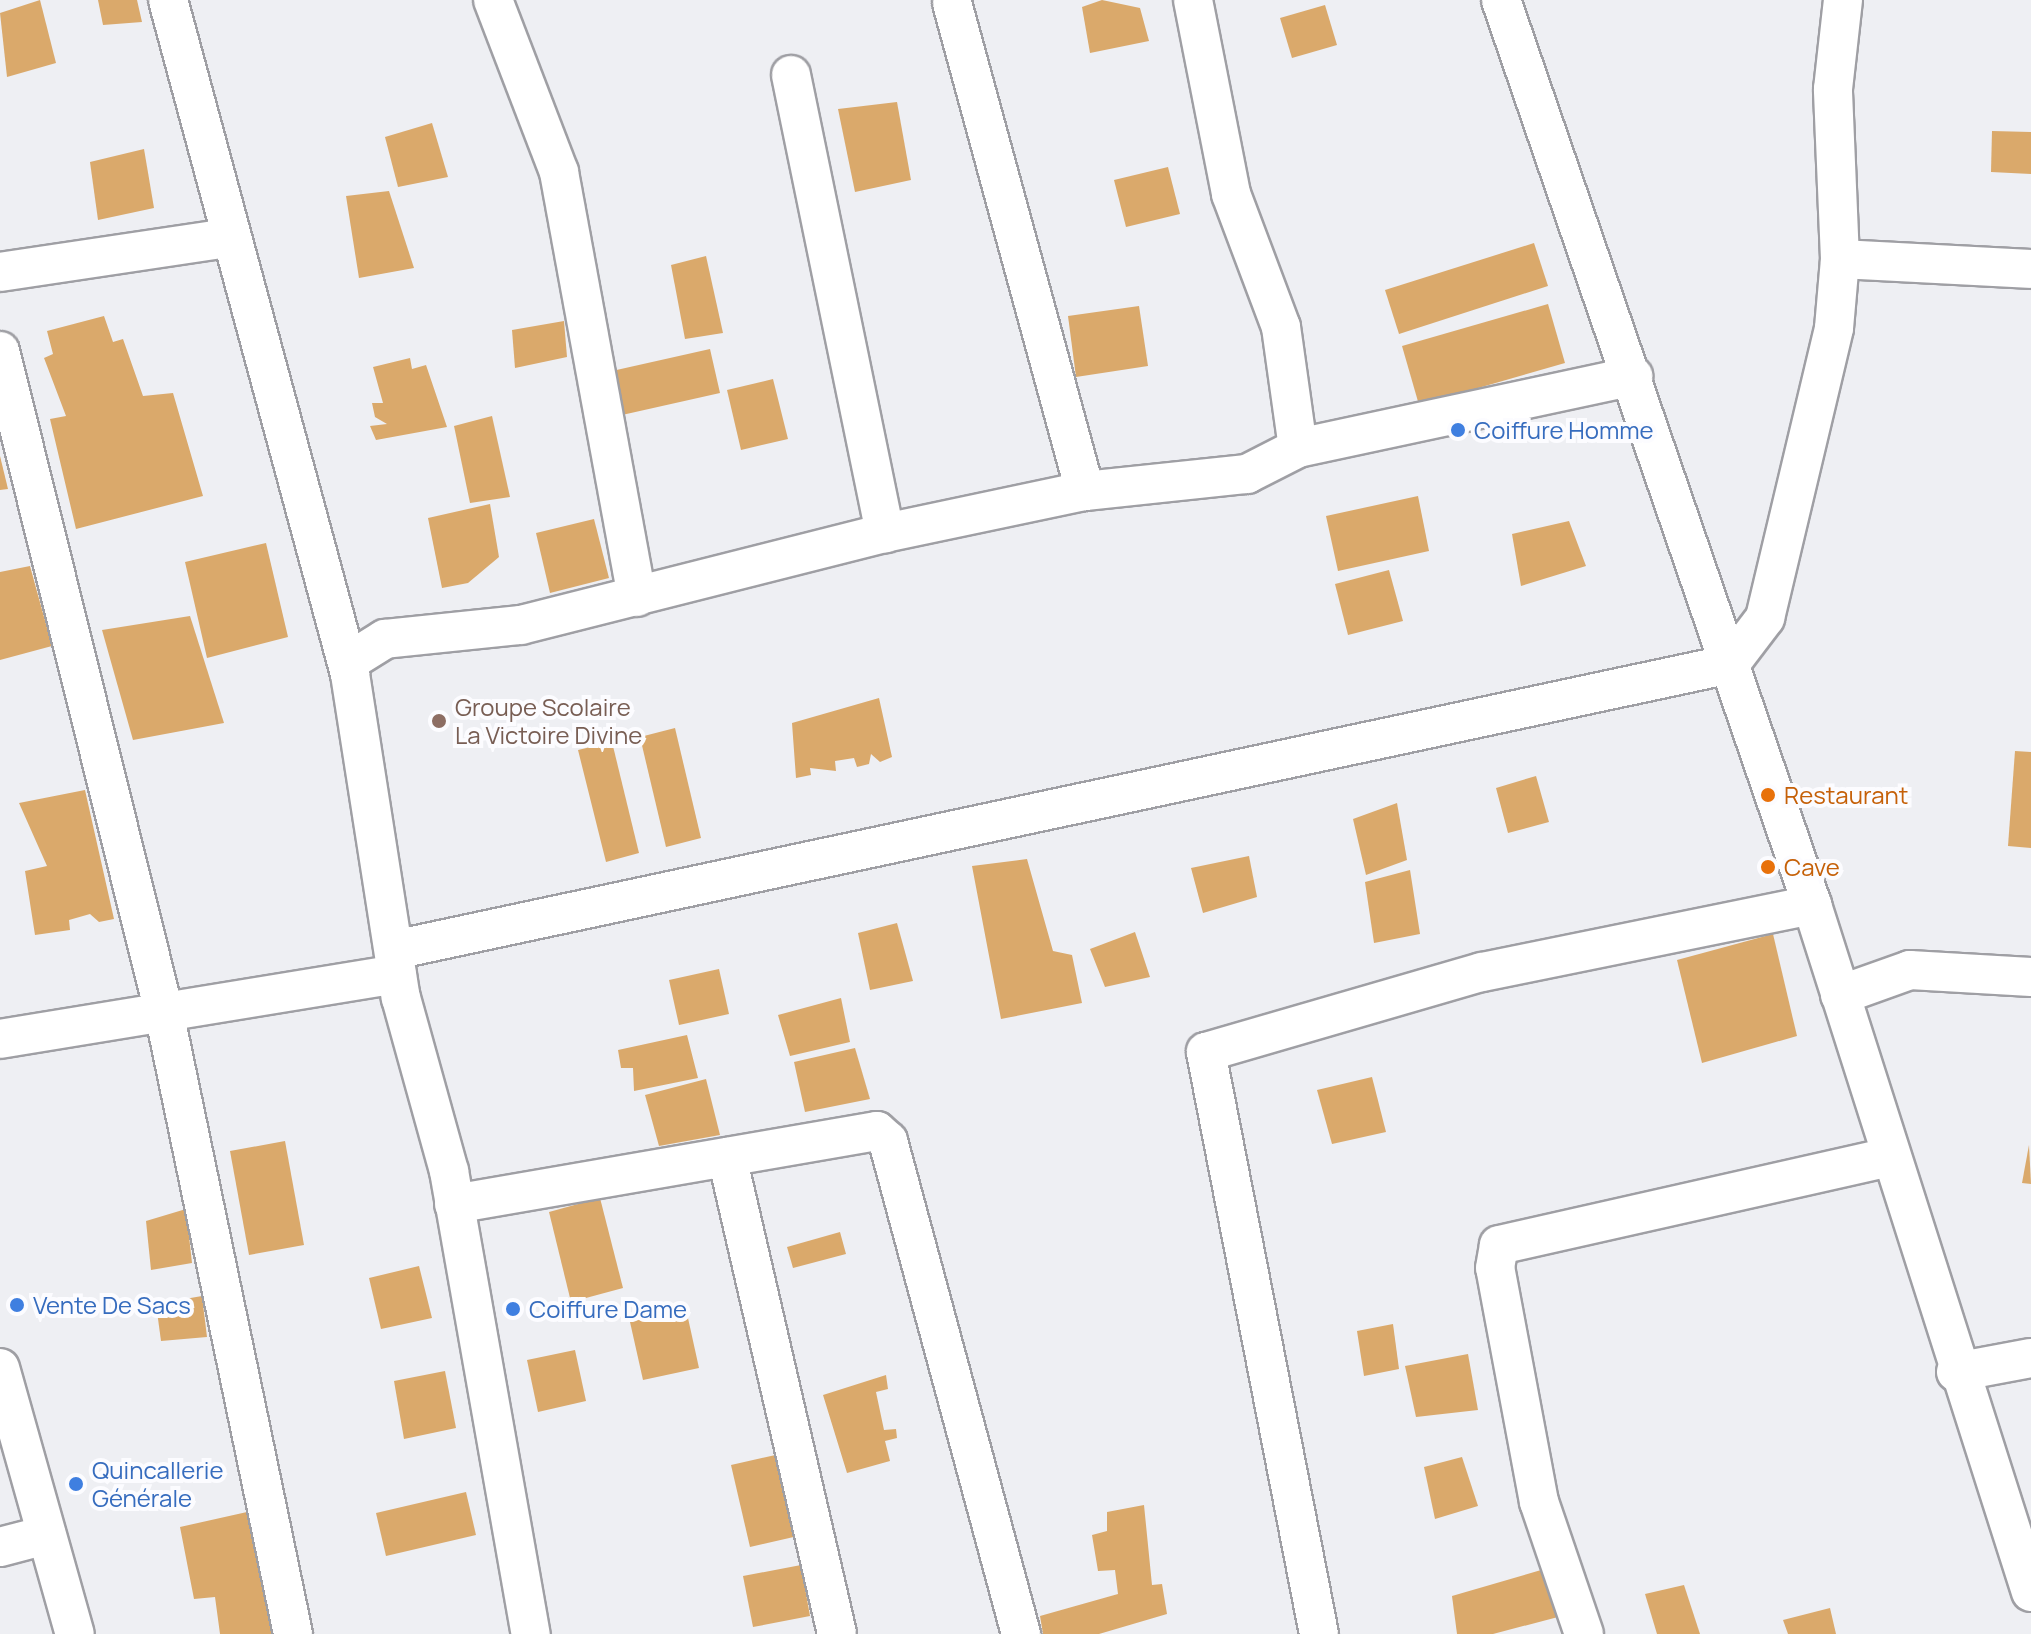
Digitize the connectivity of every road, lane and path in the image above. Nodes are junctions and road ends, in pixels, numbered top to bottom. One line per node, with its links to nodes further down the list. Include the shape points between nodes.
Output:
1 (168, 0): 8 (street)
2 (493, 0): 17 (street, via 559,172)
3 (1193, 0): 14 (street, via 1231,194 1281,327)
4 (1501, 0): 13 (street)
5 (1843, 0): 9 (street, via 1833,89)
6 (956, 1): 15 (street)
7 (791, 75): 16 (street)
8 (227, 238): 11 (street); 18 (street)
9 (1840, 259): 10 (street); 19 (street, via 1834,328 1792,524 1765,618)
10 (2031, 269)
11 (0, 272)
12 (0, 351): 24 (street)
13 (1633, 376): 14 (street); 19 (street)
14 (1298, 448): 15 (street, via 1236,476)
15 (1085, 491): 16 (street)
16 (885, 533): 17 (street)
17 (637, 597): 18 (street, via 521,625 385,639)
18 (348, 662): 21 (street)
19 (1730, 664): 20 (street); 21 (street)
20 (1812, 905): 23 (street); 40 (street, via 1482,972 1206,1052)
21 (396, 962): 24 (street); 28 (street)
22 (2031, 977): 23 (street, via 1910,970)
23 (1840, 995): 27 (street)
24 (164, 1012): 25 (street); 37 (street)
25 (0, 1039)
26 (727, 1157): 28 (street); 35 (street); 39 (street, via 877,1131 888,1141)
27 (1889, 1157): 31 (street); 41 (street, via 1499,1245 1495,1268 1539,1502)
28 (454, 1204): 38 (street)
29 (2031, 1358): 31 (street)
30 (0, 1368): 32 (street)
31 (1956, 1372): 34 (street)
32 (46, 1535): 33 (street); 36 (street)
33 (0, 1547)
34 (2031, 1592)
35 (837, 1632)
36 (75, 1634)
37 (293, 1634)
38 (531, 1634)
39 (1021, 1634)
40 (1319, 1634)
41 (1584, 1634)

